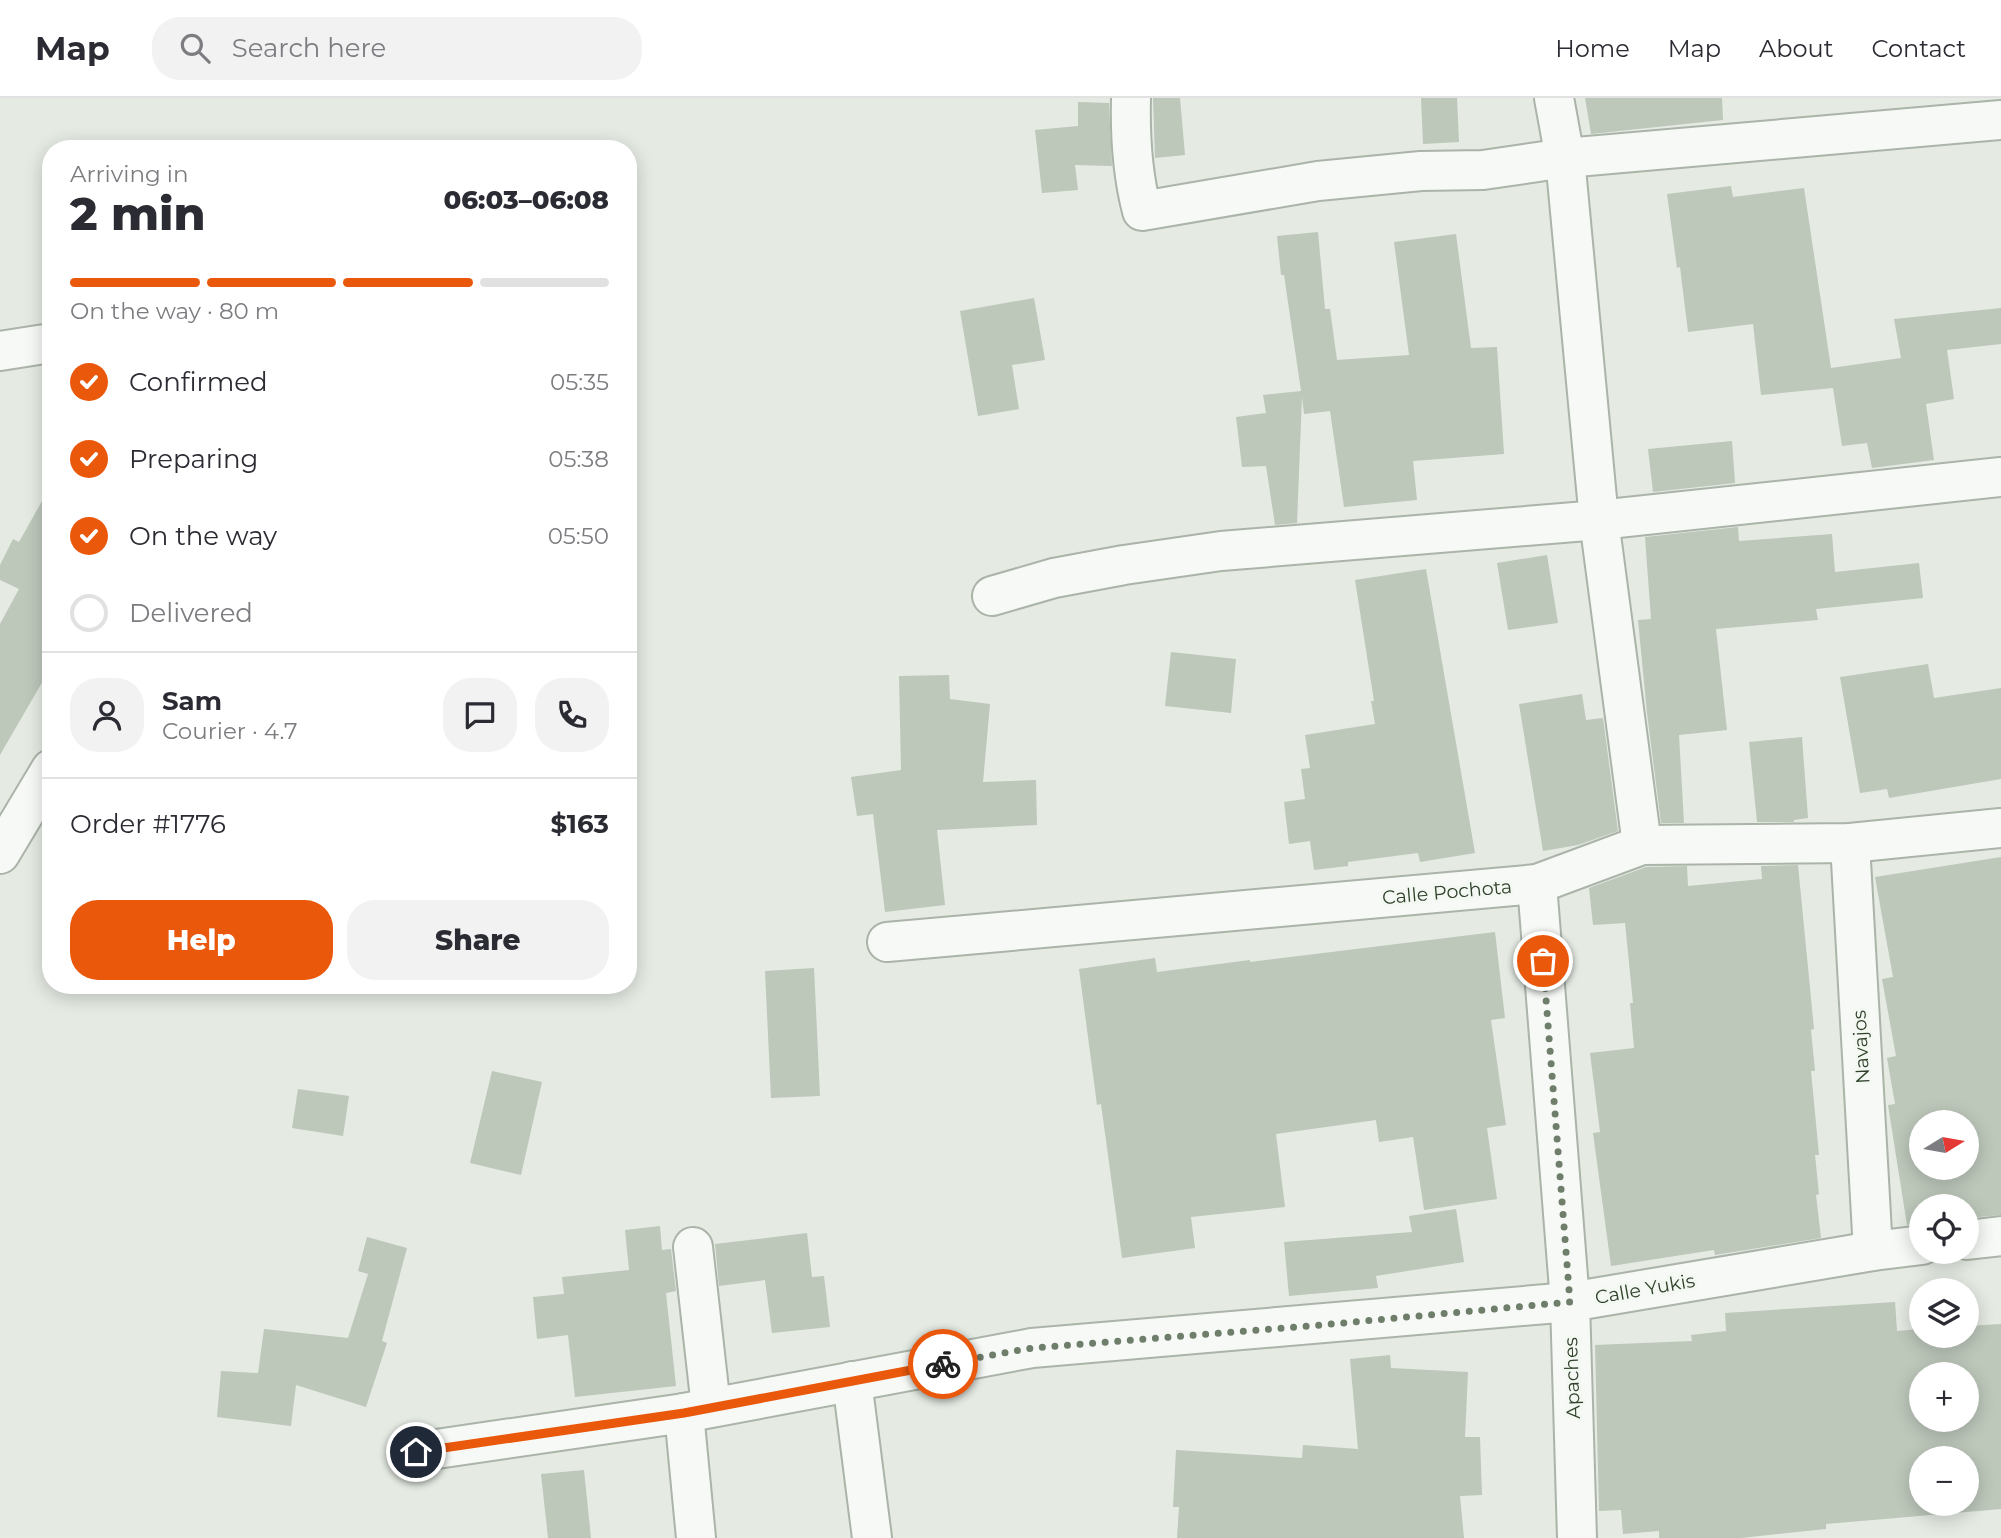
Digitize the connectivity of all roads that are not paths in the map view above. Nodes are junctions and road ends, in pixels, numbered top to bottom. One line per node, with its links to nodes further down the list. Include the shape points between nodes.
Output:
1 (1131, 98): 4 (street, via 1134,180 1142,211 1318,181 1483,170)
2 (1554, 98): 4 (street)
3 (2001, 120): 4 (street)
4 (1565, 158): 8 (street)
5 (42, 345): 6 (street)
6 (0, 351)
7 (2001, 477): 8 (street)
8 (1599, 520): 9 (street, via 1181,556 1054,578); 13 (street)
9 (992, 596)
10 (42, 784): 14 (street)
11 (2001, 828): 12 (street, Calle Pochota)
12 (1850, 843): 13 (street, Calle Pochota); 21 (street, Navajos)
13 (1642, 845): 15 (street, Calle Pochota)
14 (0, 854)
15 (1537, 884): 16 (street, Calle Pochota); 22 (street, Apaches)
16 (887, 942)
17 (2001, 1236): 18 (street)
18 (1979, 1239)
19 (693, 1247): 24 (street)
20 (1909, 1247): 21 (street, Calle Yukis)
21 (1873, 1251): 22 (street, Calle Yukis)
22 (1570, 1302): 23 (street, Calle Yukis, via 1032,1348); 28 (street, Apaches)
23 (852, 1381): 24 (street, Calle Yukis); 27 (street)
24 (698, 1410): 25 (street, Calle Yukis); 26 (street)
25 (416, 1452)
26 (696, 1538)
27 (872, 1538)
28 (1577, 1538)

